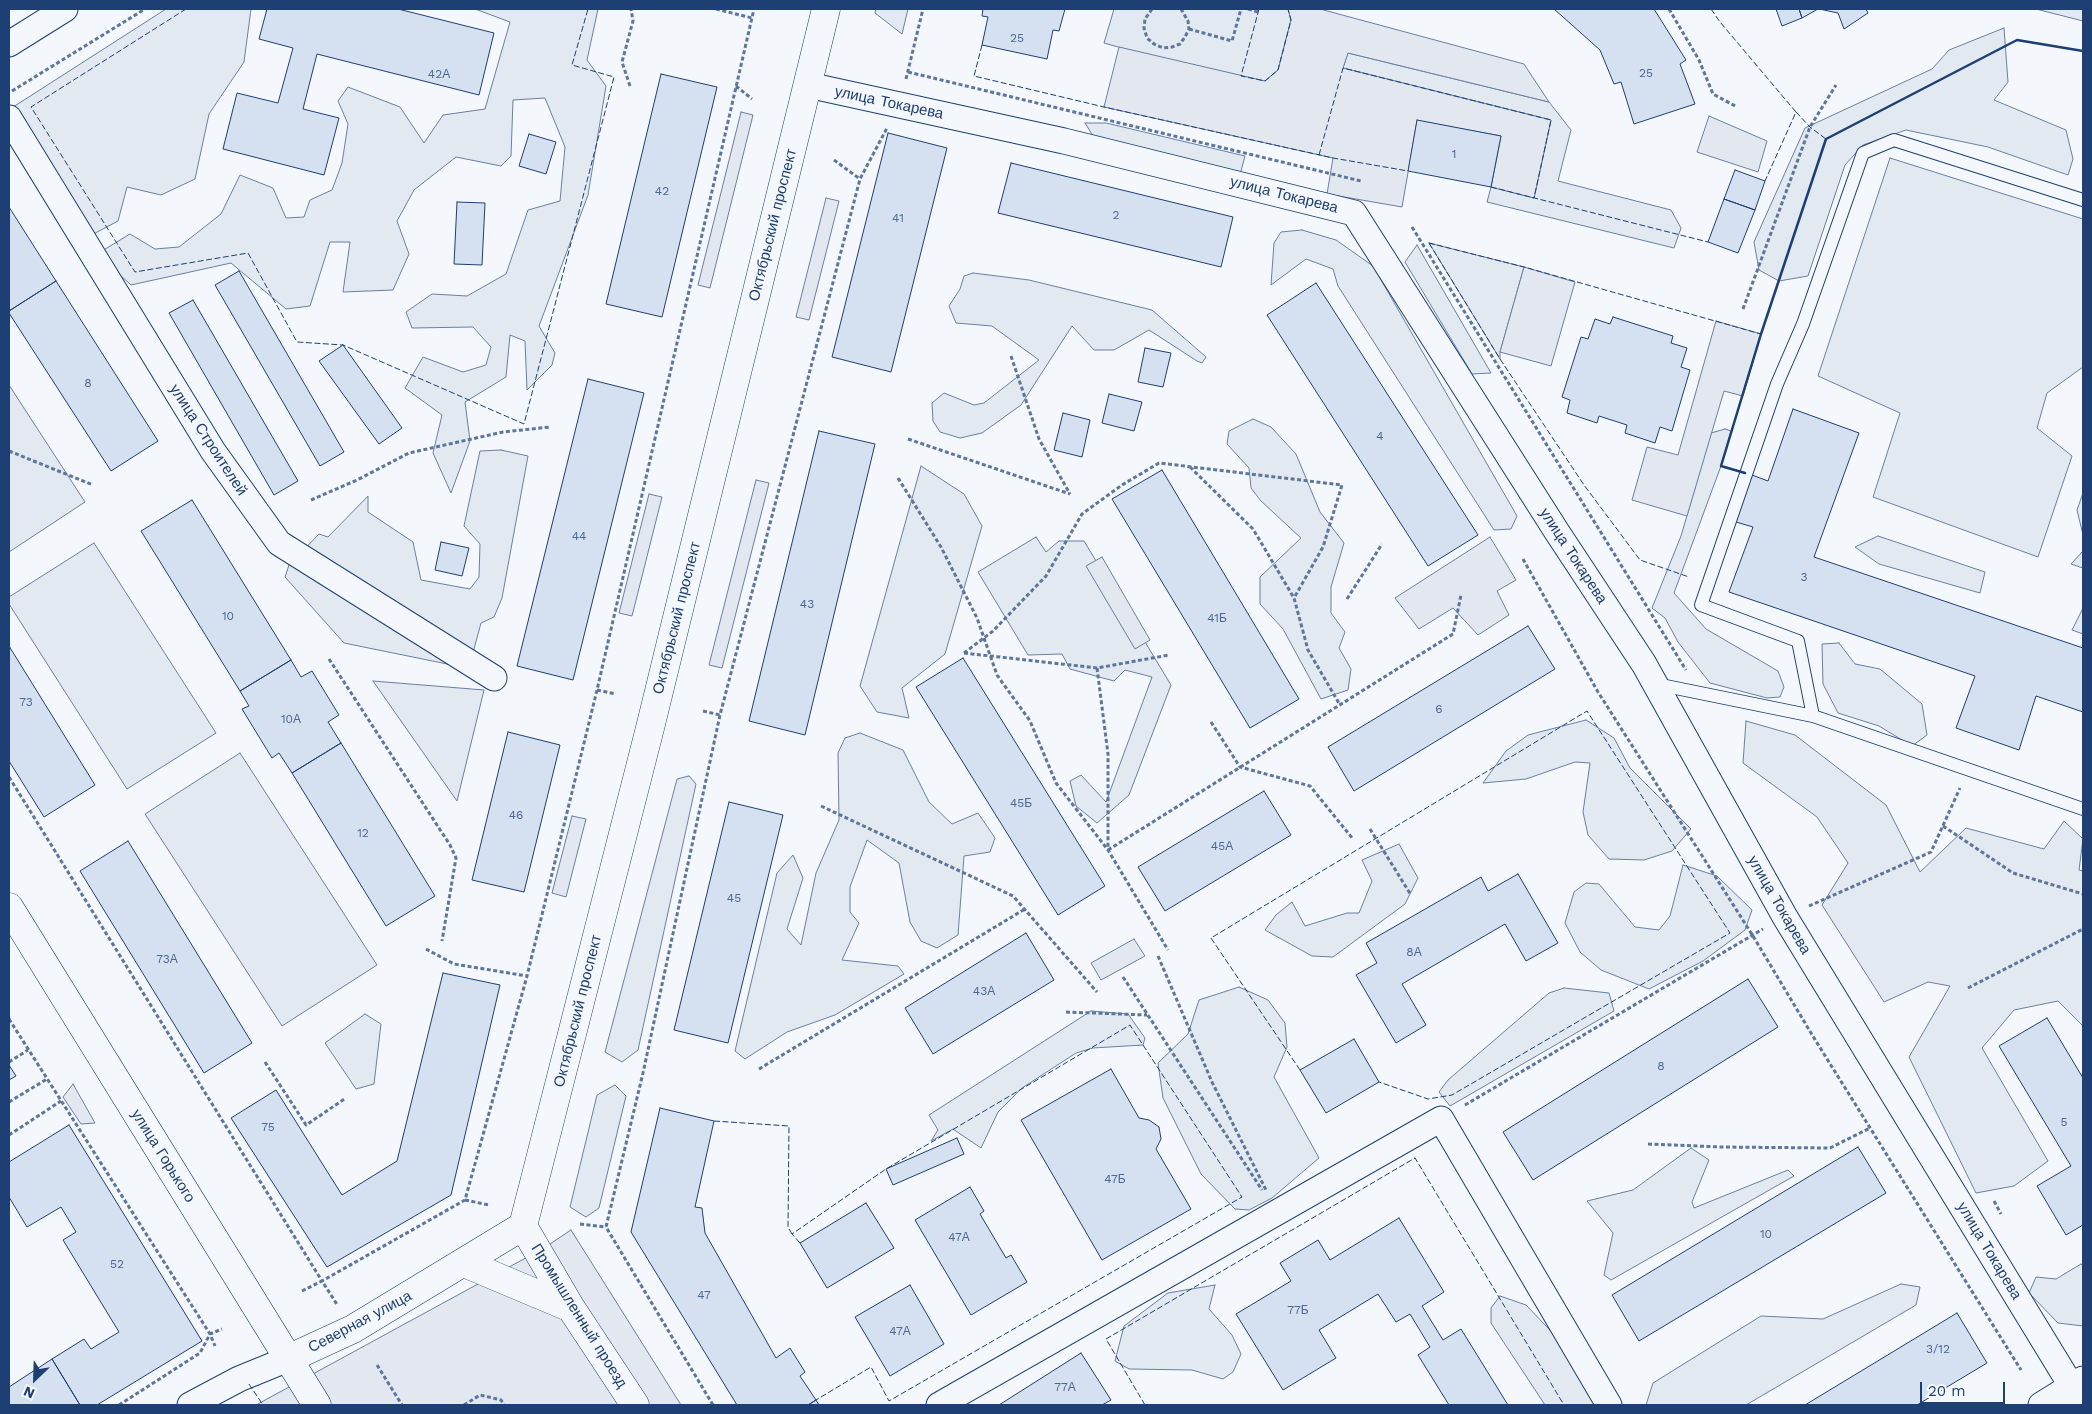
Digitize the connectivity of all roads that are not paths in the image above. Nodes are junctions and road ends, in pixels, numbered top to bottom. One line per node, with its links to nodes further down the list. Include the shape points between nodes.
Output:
1 (65, 9): 3 (street)
2 (826, 9): 4 (main road, Октябрьский проспект)
3 (9, 44)
4 (808, 85): 8 (street, улица Токарева, via 1064,141 1354,213); 12 (main road, Октябрьский проспект, via 650,728)
5 (9, 118): 7 (street, улица Строителей, via 213,451 279,543)
6 (2083, 200): 9 (lane, via 1894,140 1863,153 1803,324 1777,384 1701,605 1798,641)
7 (494, 678)
8 (1656, 684): 9 (lane); 16 (street, улица Токарева, via 1785,917)
9 (1813, 716): 10 (lane)
10 (2083, 809)
11 (9, 907): 15 (main road, улица Горького)
12 (523, 1226): 13 (main road, Северная улица); 14 (main road, Промышленный проезд)
13 (464, 1263): 14 (main road); 15 (main road, Северная улица, via 353,1329)
14 (571, 1308): 19 (main road, Промышленный проезд)
15 (288, 1359): 17 (street, Северная улица, via 239,1379); 18 (main road, улица Горького)
16 (2078, 1390): 22 (street)
17 (190, 1405)
18 (317, 1405)
19 (635, 1405)
20 (939, 1405): 21 (street, via 1440,1119)
21 (1609, 1405)
22 (2041, 1405)

